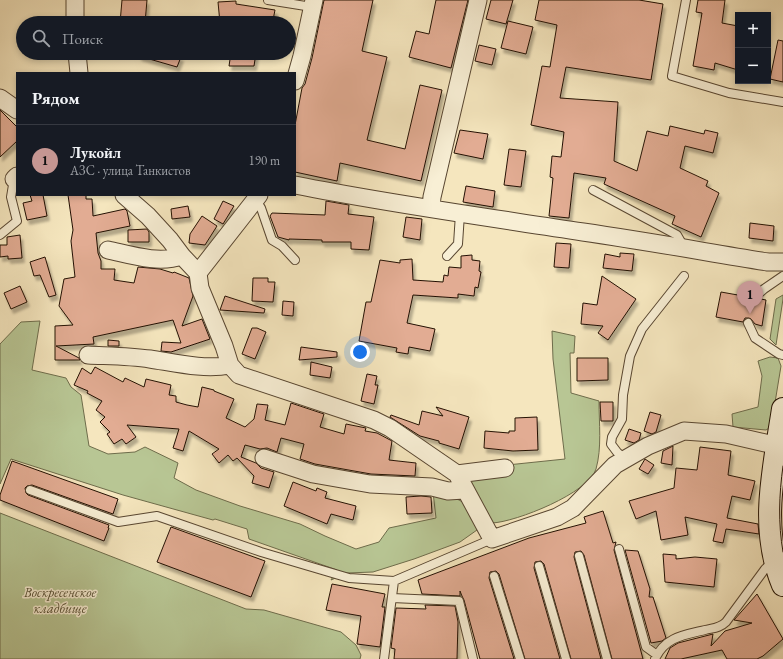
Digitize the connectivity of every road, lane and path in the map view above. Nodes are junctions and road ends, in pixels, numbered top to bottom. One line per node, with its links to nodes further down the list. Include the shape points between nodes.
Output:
1 (75, 0): 6 (street)
2 (268, 0): 5 (lane)
3 (478, 0): 18 (street)
4 (686, 0): 11 (lane, via 672,76 729,93)
5 (313, 3): 9 (street)
6 (75, 16)
7 (78, 60): 8 (street)
8 (79, 72)
9 (296, 77)
10 (0, 98): 12 (street)
11 (783, 102)
12 (16, 109)
13 (15, 178): 20 (lane, via 11,196 17,221)
14 (296, 185): 18 (street)
15 (592, 190): 21 (lane, via 677,235)
16 (125, 196): 23 (street, via 148,216)
17 (258, 197): 25 (lane, via 272,240 282,246); 27 (street)
18 (431, 208): 19 (street)
19 (460, 214): 21 (street); 24 (lane, via 458,244)
20 (0, 235)
21 (684, 248): 26 (street, via 768,262)
22 (108, 250): 23 (street, via 146,258 172,259)
23 (182, 256): 27 (street)
24 (447, 256)
25 (295, 260)
26 (783, 262)
27 (198, 273): 34 (street, via 200,288)
28 (684, 276): 38 (lane, via 642,329 630,356 622,418 611,444)
29 (783, 276): 30 (lane)
30 (754, 298)
31 (748, 323): 33 (lane, via 755,338)
32 (88, 355): 34 (street, via 219,367)
33 (783, 355)
34 (230, 365): 40 (street, via 239,375 374,420 390,428)
35 (783, 409): 36 (main road)
36 (780, 446): 38 (street, via 726,434 684,431); 46 (main road, via 770,489 770,532)
37 (264, 458): 42 (street, via 313,474 370,484 432,486 448,491)
38 (625, 459): 43 (street, via 615,465 573,508 557,517)
39 (505, 468): 40 (street)
40 (457, 474): 42 (street)
41 (30, 490): 49 (lane, via 118,522 157,516 260,552 349,578)
42 (464, 490): 43 (street)
43 (492, 539): 49 (lane)
44 (619, 549): 53 (lane, via 646,648)
45 (579, 556): 59 (lane)
46 (774, 560): 50 (main road); 53 (lane, via 720,627 682,635 671,640 663,646)
47 (538, 566): 58 (lane)
48 (494, 576): 57 (lane)
49 (394, 581): 51 (lane)
50 (783, 585)
51 (392, 598): 52 (lane); 56 (lane, via 459,601)
52 (385, 650): 54 (lane); 55 (lane)
53 (656, 657)
54 (384, 659)
55 (391, 659)
56 (473, 659)
57 (520, 659)
58 (566, 659)
59 (608, 659)

